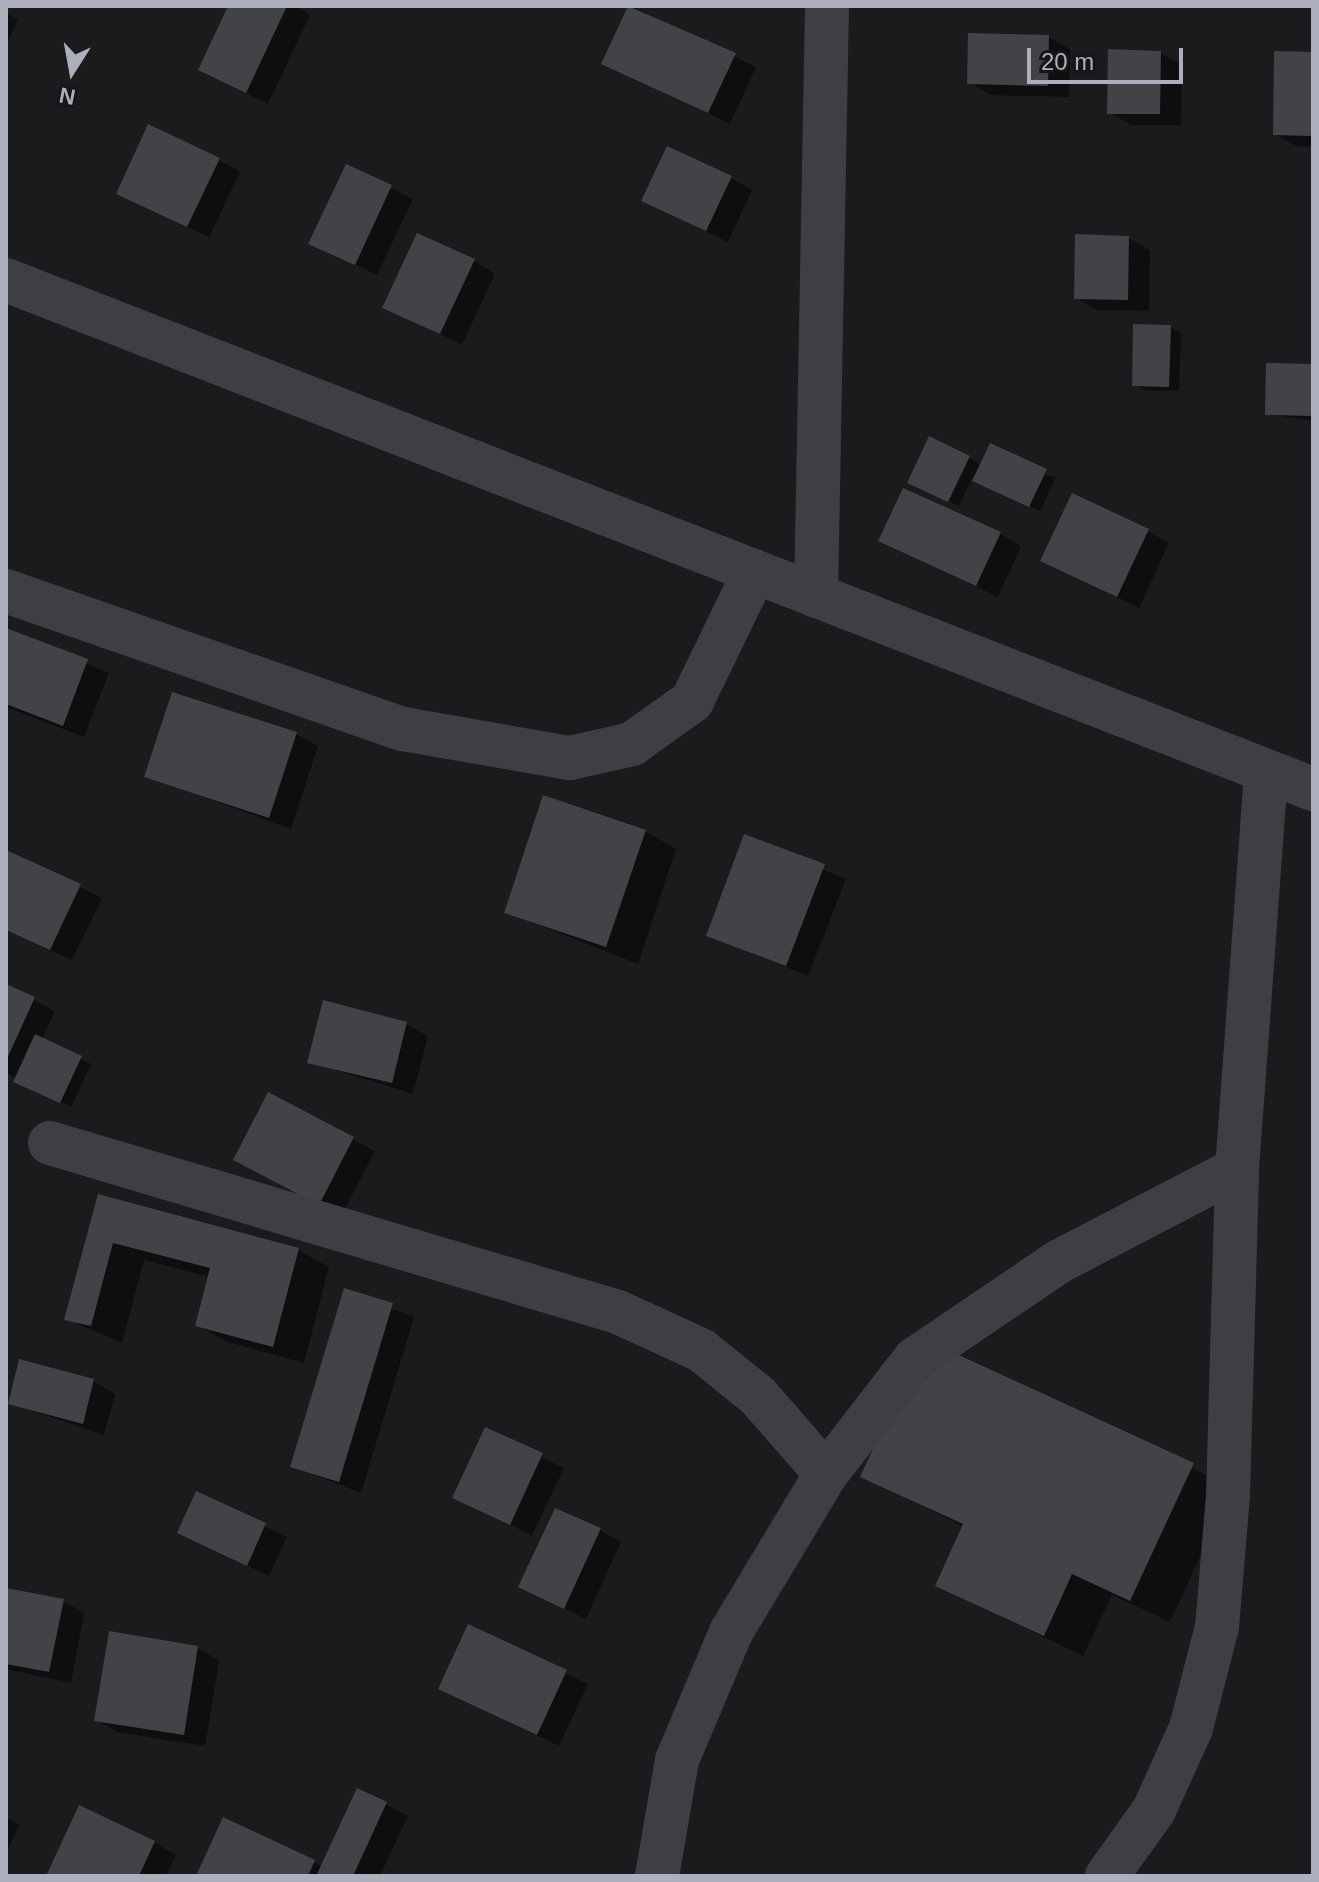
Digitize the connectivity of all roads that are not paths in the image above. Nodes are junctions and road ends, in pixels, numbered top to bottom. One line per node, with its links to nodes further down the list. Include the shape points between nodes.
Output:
1 (827, 6): 5 (street)
2 (6, 280): 3 (street)
3 (755, 571): 4 (street, via 692,701 632,744 570,758 403,729); 5 (street)
4 (6, 591)
5 (816, 596): 6 (street)
6 (1266, 771): 7 (street); 9 (street)
7 (1313, 789)
8 (50, 1143): 10 (street, via 618,1312 701,1350 758,1396)
9 (1237, 1169): 10 (street, via 1058,1262 915,1359); 12 (street, via 1217,1627 1191,1728 1154,1810)
10 (826, 1474): 11 (street, via 731,1632 677,1760)
11 (657, 1876)
12 (1107, 1876)

